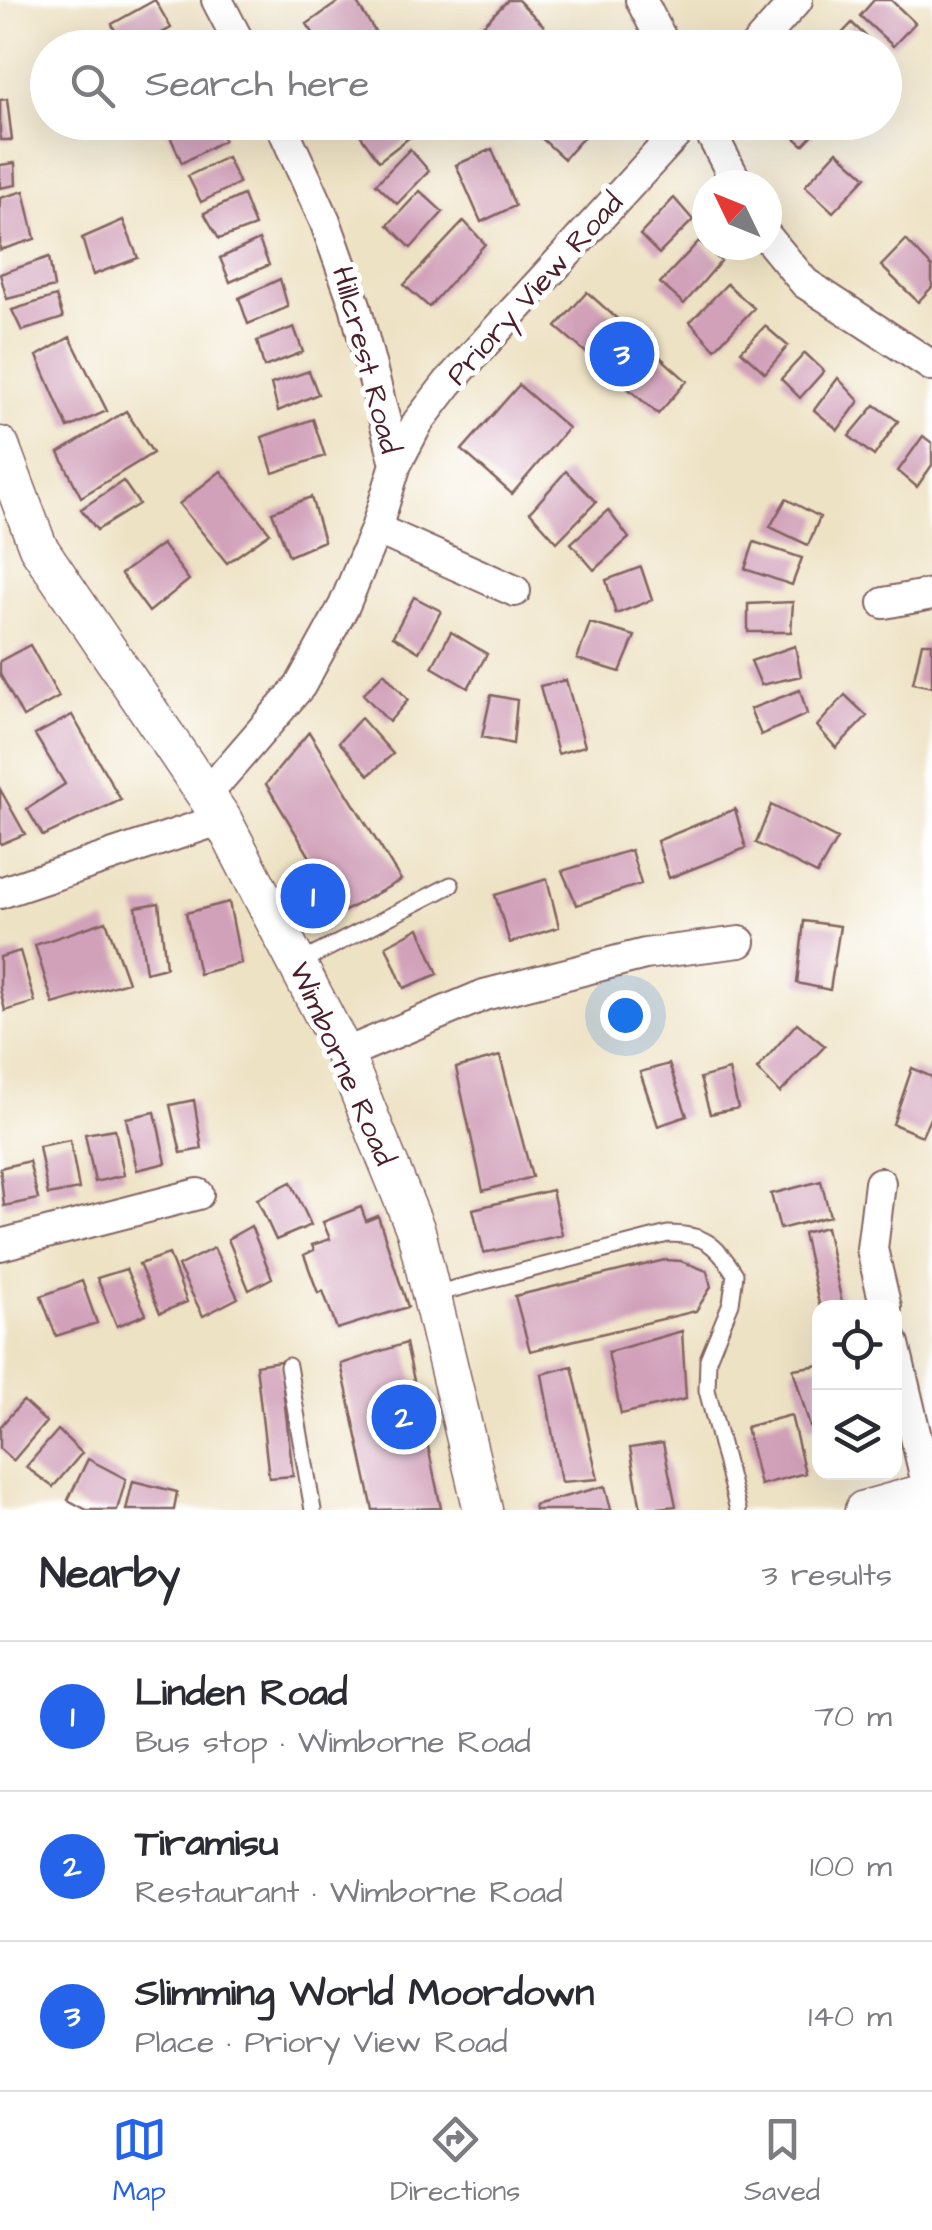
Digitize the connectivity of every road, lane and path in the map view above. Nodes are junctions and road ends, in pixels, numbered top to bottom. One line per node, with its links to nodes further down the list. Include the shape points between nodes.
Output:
1 (218, 0): 4 (street)
2 (641, 0): 5 (street)
3 (797, 0): 6 (street)
4 (233, 30)
5 (657, 30)
6 (770, 30)
7 (288, 140): 14 (street, Hillcrest Road, via 355,305)
8 (671, 140): 14 (street, Priory View Road, via 448,383)
9 (714, 140): 10 (street)
10 (730, 170)
11 (782, 255): 12 (street, via 805,283)
12 (932, 366)
13 (0, 446): 19 (street, Wimborne Road, via 38,547)
14 (396, 464): 15 (street, Hillcrest Road)
15 (376, 529): 16 (street); 19 (street, Hillcrest Road, via 300,686)
16 (514, 591)
17 (932, 594): 18 (street)
18 (884, 603)
19 (214, 807): 21 (street); 23 (street, Wimborne Road)
20 (452, 886): 23 (lane)
21 (0, 892)
22 (740, 942): 24 (street, via 646,954 484,995)
23 (298, 963): 24 (street, Wimborne Road)
24 (344, 1054): 28 (street, Wimborne Road, via 416,1231)
25 (880, 1183): 29 (street, via 872,1249)
26 (198, 1194): 27 (street)
27 (0, 1245)
28 (430, 1294): 34 (street, Wimborne Road); 35 (lane, via 668,1234 692,1234 720,1249 736,1274 708,1359 707,1390)
29 (884, 1300)
30 (288, 1366): 33 (lane)
31 (902, 1376): 32 (street)
32 (931, 1491): 36 (street)
33 (313, 1510)
34 (483, 1510)
35 (738, 1510)
36 (864, 1510)

